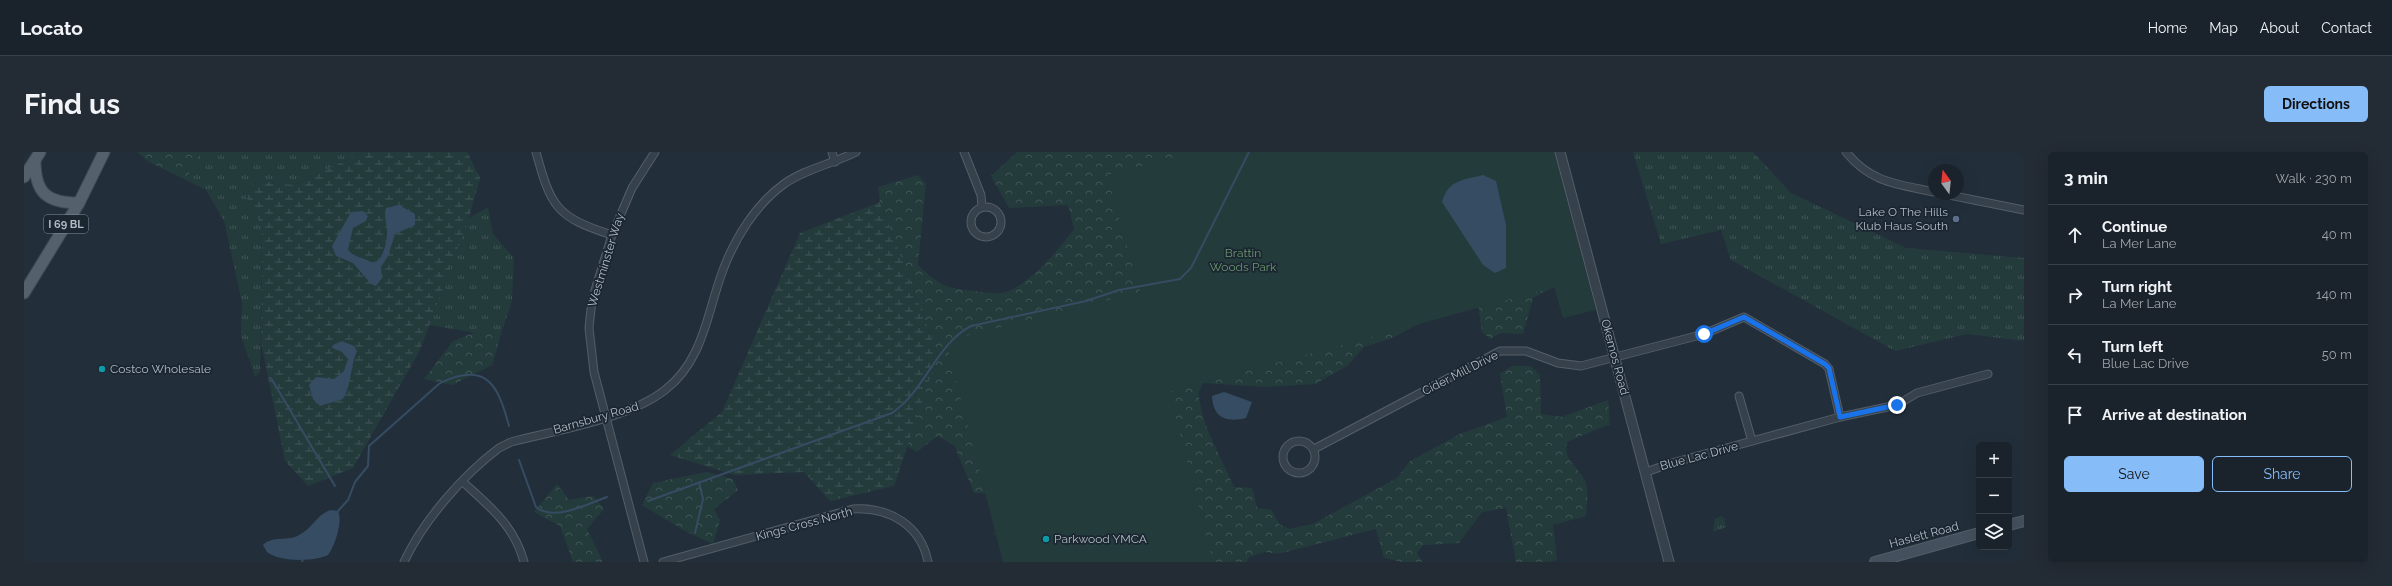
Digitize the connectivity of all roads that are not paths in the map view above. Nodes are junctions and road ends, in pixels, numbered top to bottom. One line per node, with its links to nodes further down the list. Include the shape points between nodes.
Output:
1 (104, 152): 14 (main road, I 69 BL)
2 (536, 152): 17 (street, via 547,191 553,202 564,214 581,225)
3 (655, 152): 17 (street, Westminster Way, via 632,188)
4 (832, 152): 10 (street)
5 (856, 152): 10 (street, Barnsbury Road)
6 (964, 152): 15 (street, via 981,195)
7 (1560, 152): 19 (street, Okemos Road)
8 (1846, 152): 12 (street, via 1859,166 1876,178)
9 (37, 156): 11 (main road); 14 (main road, via 35,176 40,190 56,201)
10 (835, 162): 22 (street, Barnsbury Road, via 802,173 784,184 768,198 746,226 722,270 700,345 681,375 649,401 631,410)
11 (24, 177)
12 (1928, 191)
13 (1964, 198): 16 (street)
14 (79, 203): 18 (main road, I 69 BL)
15 (982, 207): 15 (street, via 974,213 972,222 975,232 989,236 997,232 1001,218 992,208)
16 (2024, 210)
17 (612, 235): 22 (street, Westminster Way, via 592,300 589,328 594,372)
18 (24, 293)
19 (1615, 358): 23 (street, Cider Mill Drive, via 1704,334 1744,317 1829,368); 25 (street, Cider Mill Drive, via 1575,366 1558,363 1526,350 1500,351); 26 (street, Okemos Road)
20 (1988, 374): 23 (street, Blue Lac Drive, via 1917,393 1897,405)
21 (1739, 396): 24 (street, Blue Lac Drive)
22 (605, 417): 27 (street, Barnsbury Road, via 505,444); 34 (street, Westminster Way)
23 (1840, 417): 24 (street, Blue Lac Drive)
24 (1752, 441): 26 (street, Blue Lac Drive)
25 (1314, 449): 25 (street, via 1306,442 1291,443 1287,446 1284,456 1287,466 1295,472 1306,471 1315,459)
26 (1646, 472): 36 (street, Okemos Road)
27 (463, 482): 32 (street, Barnsbury Road, via 427,520); 33 (street, via 508,527 519,545)
28 (2024, 521): 29 (main road)
29 (2012, 524)
30 (1976, 534): 37 (main road, Haslett Road)
31 (927, 559): 35 (street, Kings Cross North, via 917,536 903,521 886,512 854,509)
32 (404, 562)
33 (524, 562)
34 (644, 562)
35 (663, 562)
36 (1669, 562)
37 (1875, 562)

